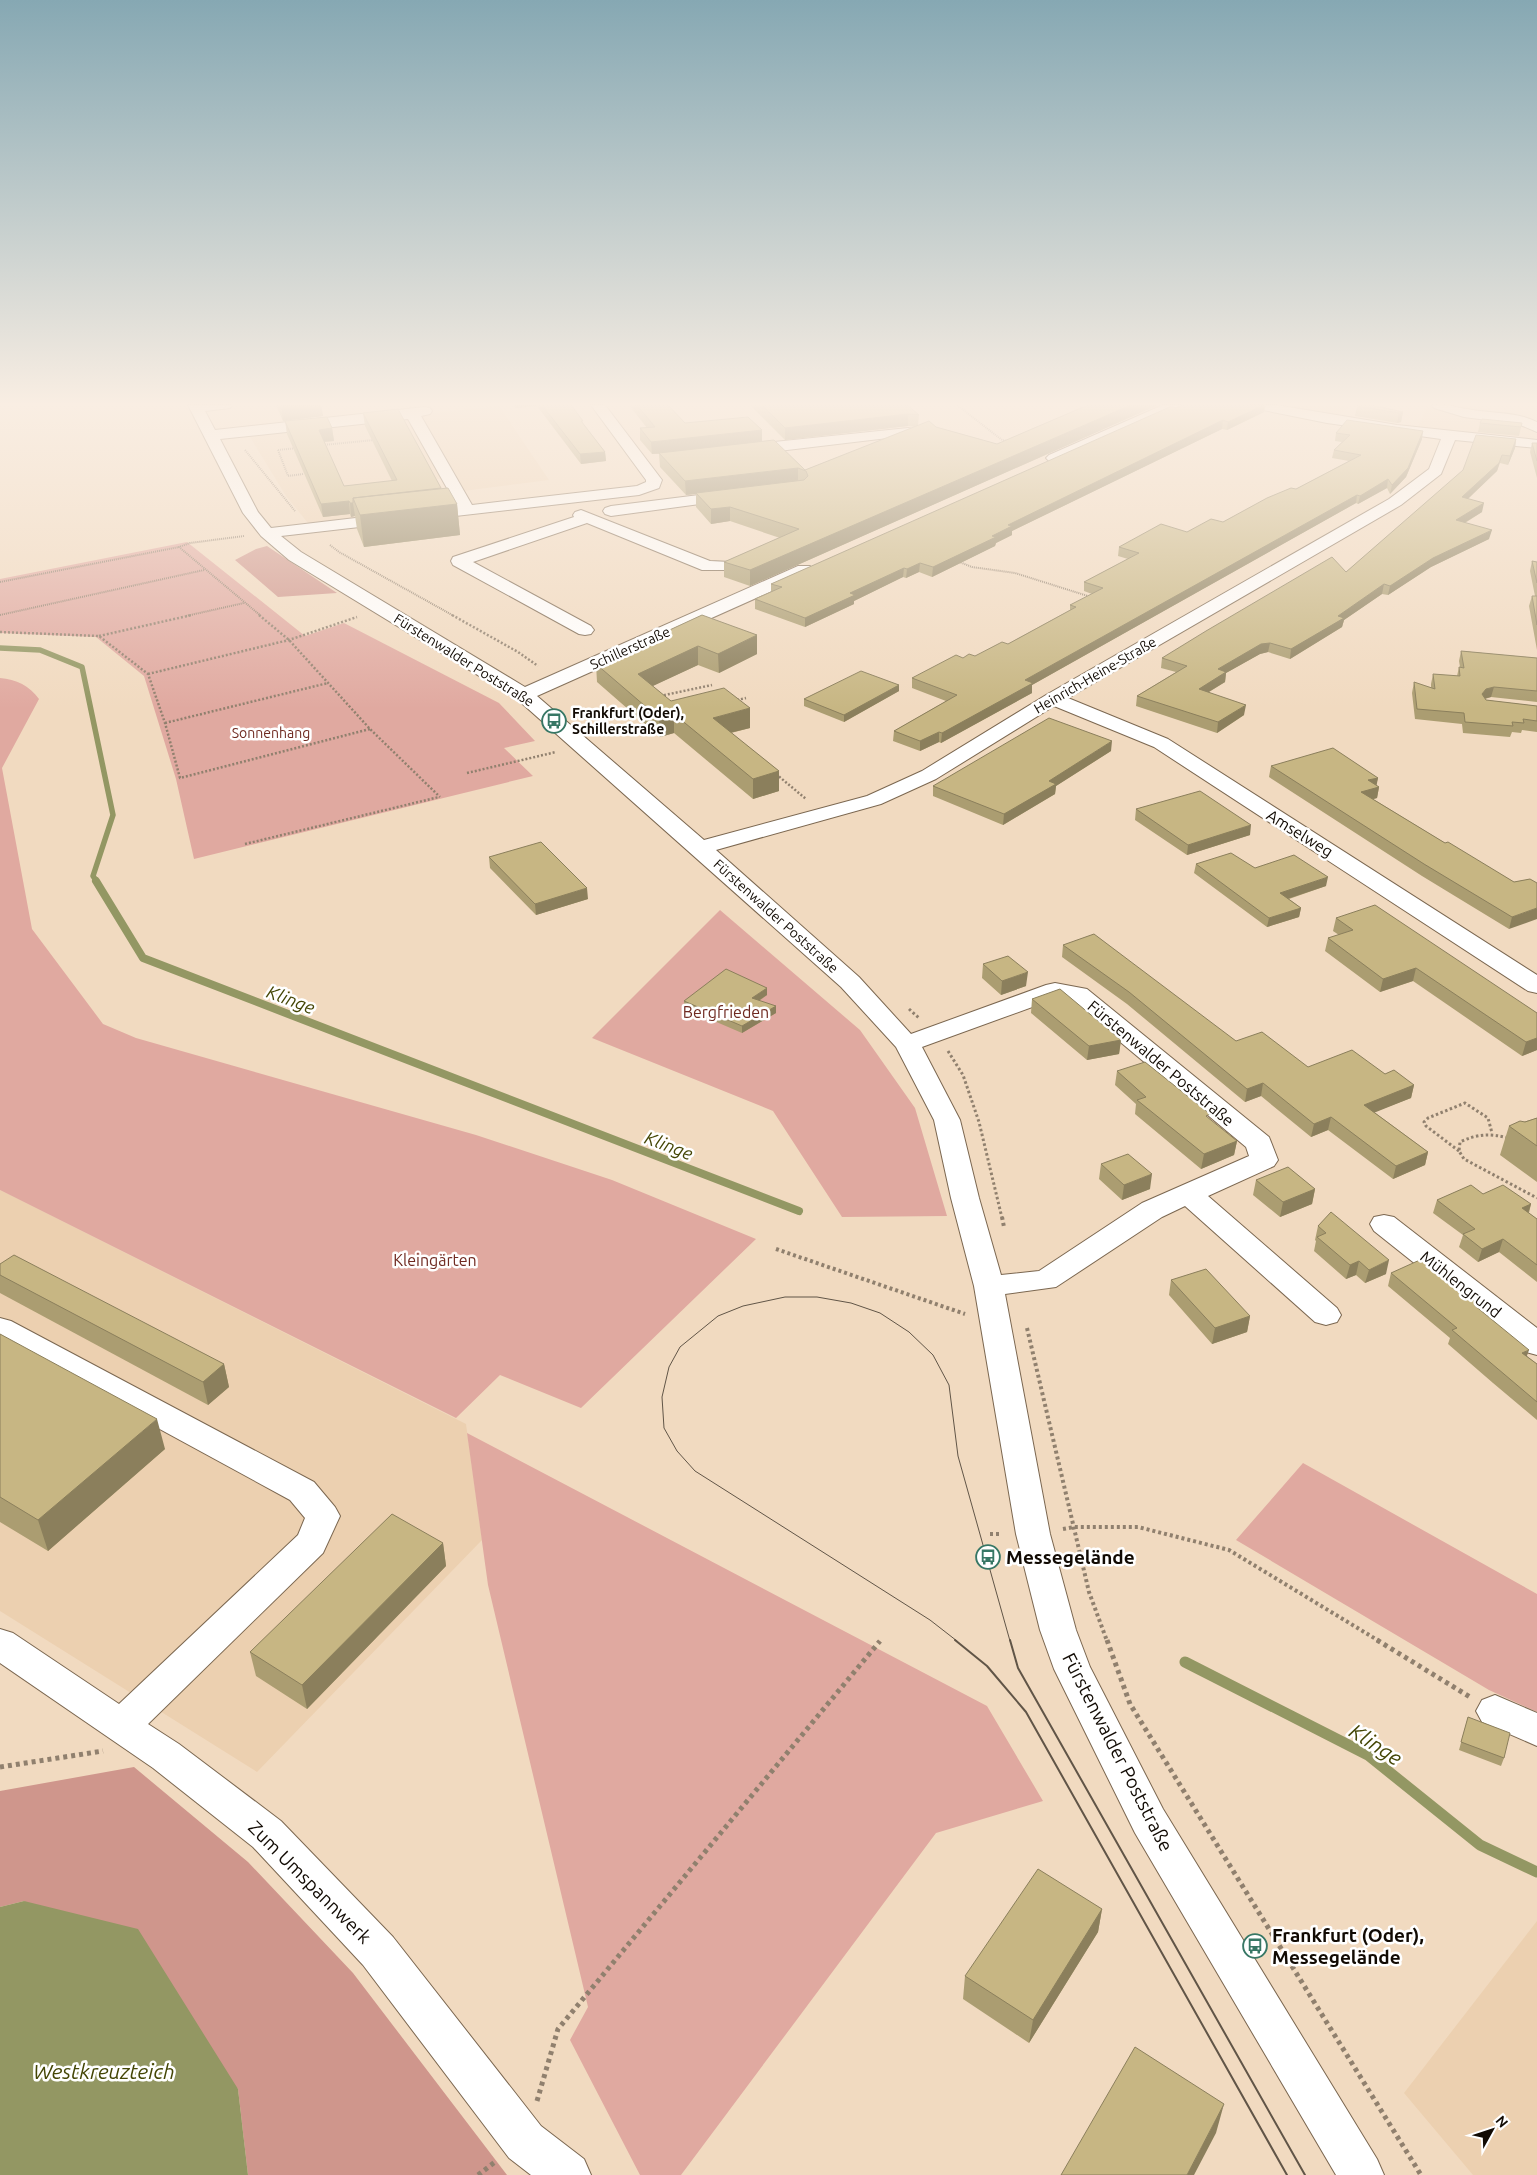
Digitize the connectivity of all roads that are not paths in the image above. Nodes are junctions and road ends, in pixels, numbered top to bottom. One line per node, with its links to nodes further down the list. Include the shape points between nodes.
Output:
1 (248, 506): 9 (street, Fürstenwalder Poststraße)
2 (465, 506): 7 (street)
3 (497, 506): 7 (street)
4 (565, 506): 8 (street)
5 (650, 506): 8 (street)
6 (1388, 506): 14 (street, Heinrich-Heine-Straße)
7 (467, 510): 9 (street, via 310,528)
8 (584, 516): 11 (street, via 708,566); 12 (street, via 459,561)
9 (267, 539): 13 (street, Fürstenwalder Poststraße, via 295,556 364,609)
10 (818, 564): 13 (street, Schillerstraße)
11 (725, 566)
12 (585, 630)
13 (524, 695): 15 (street, Fürstenwalder Poststraße)
14 (1052, 699): 15 (street, Heinrich-Heine-Straße, via 929,775 874,800); 16 (street, Amselweg, via 1161,744)
15 (700, 848): 17 (street, Fürstenwalder Poststraße, via 850,982)
16 (1537, 986)
17 (907, 1044): 18 (street, Fürstenwalder Poststraße, via 1055,990 1078,994 1259,1144 1264,1160); 20 (street, Fürstenwalder Poststraße, via 947,1120)
18 (1187, 1193): 20 (street, Fürstenwalder Poststraße, via 1152,1210 1046,1280); 21 (street)
19 (1384, 1224): 23 (street, Mühlengrund)
20 (989, 1286): 29 (street, Fürstenwalder Poststraße, via 1033,1534 1058,1630 1072,1669 1149,1820)
21 (1326, 1315)
22 (0, 1329): 27 (street, via 302,1491 323,1516 311,1542)
23 (1537, 1344)
24 (0, 1644): 27 (street, Zum Umspannwerk)
25 (1494, 1711): 26 (street)
26 (1537, 1730)
27 (134, 1735): 28 (street, Zum Umspannwerk, via 267,1834 372,1944 524,2142)
28 (568, 2175)
29 (1361, 2175)

